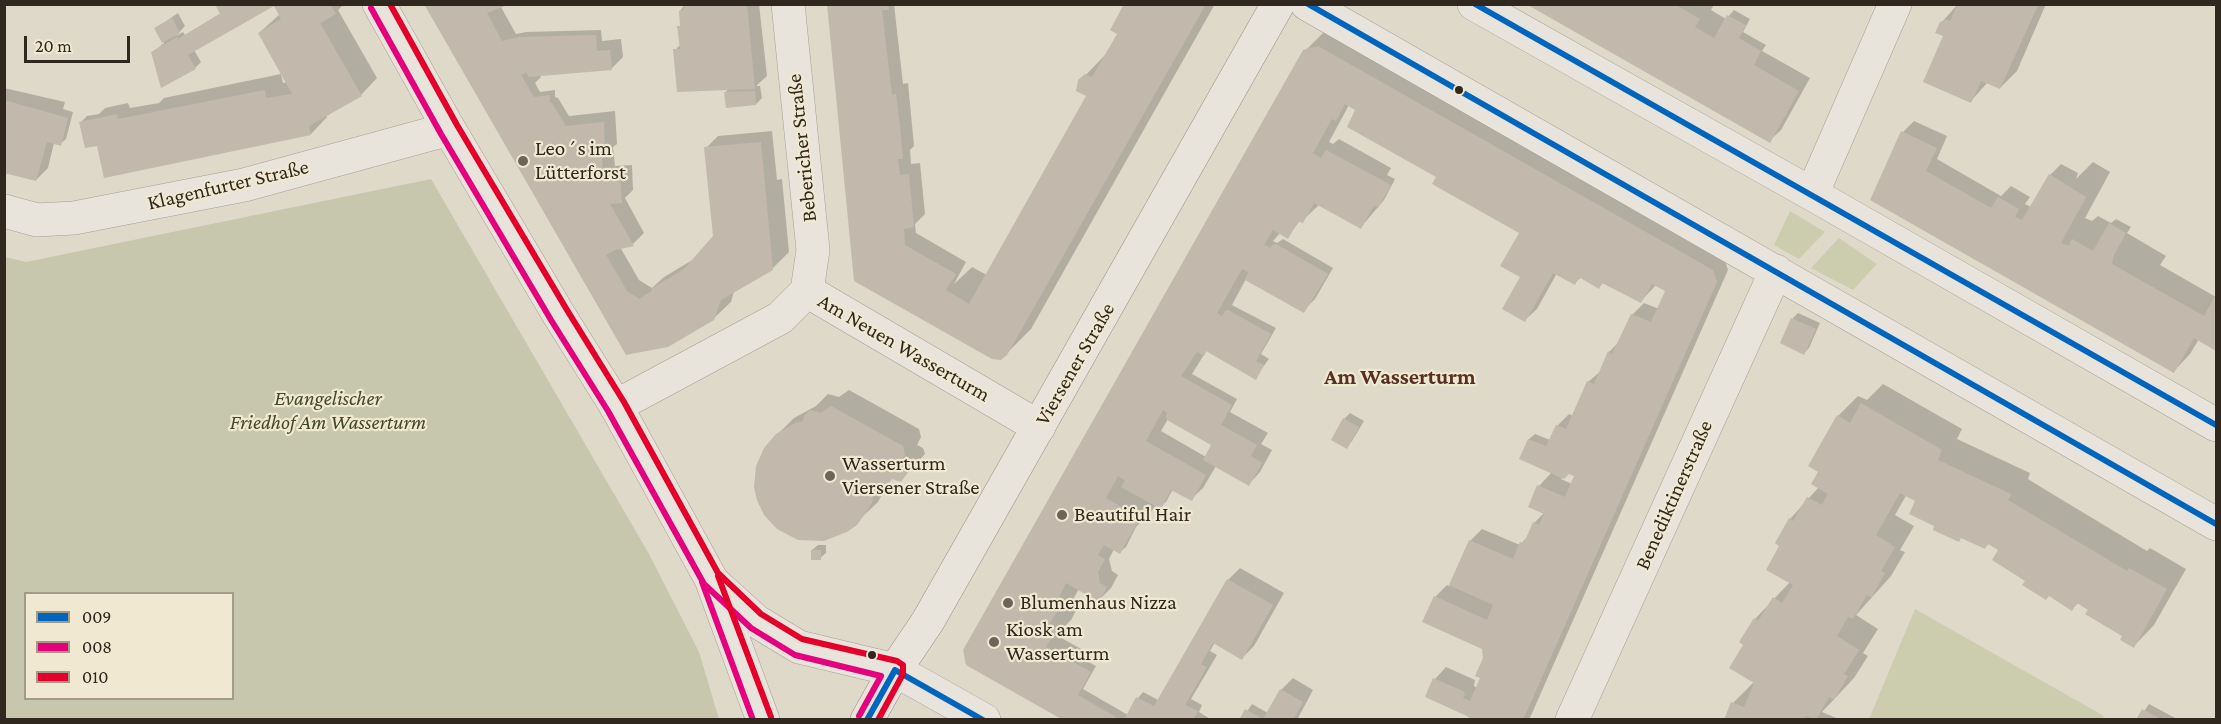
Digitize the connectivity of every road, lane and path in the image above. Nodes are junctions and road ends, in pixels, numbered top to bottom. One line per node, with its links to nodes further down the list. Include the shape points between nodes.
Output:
1 (379, 4): 7 (street)
2 (788, 4): 11 (street, Bebericher Straße, via 813,250)
3 (1278, 4): 14 (street, Viersener Straße)
4 (1307, 4): 10 (street)
5 (1474, 4): 8 (street)
6 (1895, 4): 8 (street)
7 (449, 129): 9 (street, Klagenfurter Straße, via 244,185 85,216 37,220); 12 (street)
8 (1812, 194): 13 (street)
9 (4, 211)
10 (1776, 271): 15 (street); 21 (street, Benediktinerstraße)
11 (807, 291): 12 (street, Am Neuen Wasserturm, via 780,318); 14 (street, Am Neuen Wasserturm)
12 (616, 406): 16 (street)
13 (2217, 425)
14 (1039, 427): 17 (street, Viersener Straße, via 928,621)
15 (2217, 524)
16 (711, 579): 17 (street, via 756,621 799,647); 18 (street)
17 (895, 670): 19 (street, Viersener Straße); 20 (street)
18 (763, 720)
19 (867, 720)
20 (984, 720)
21 (1572, 720)

